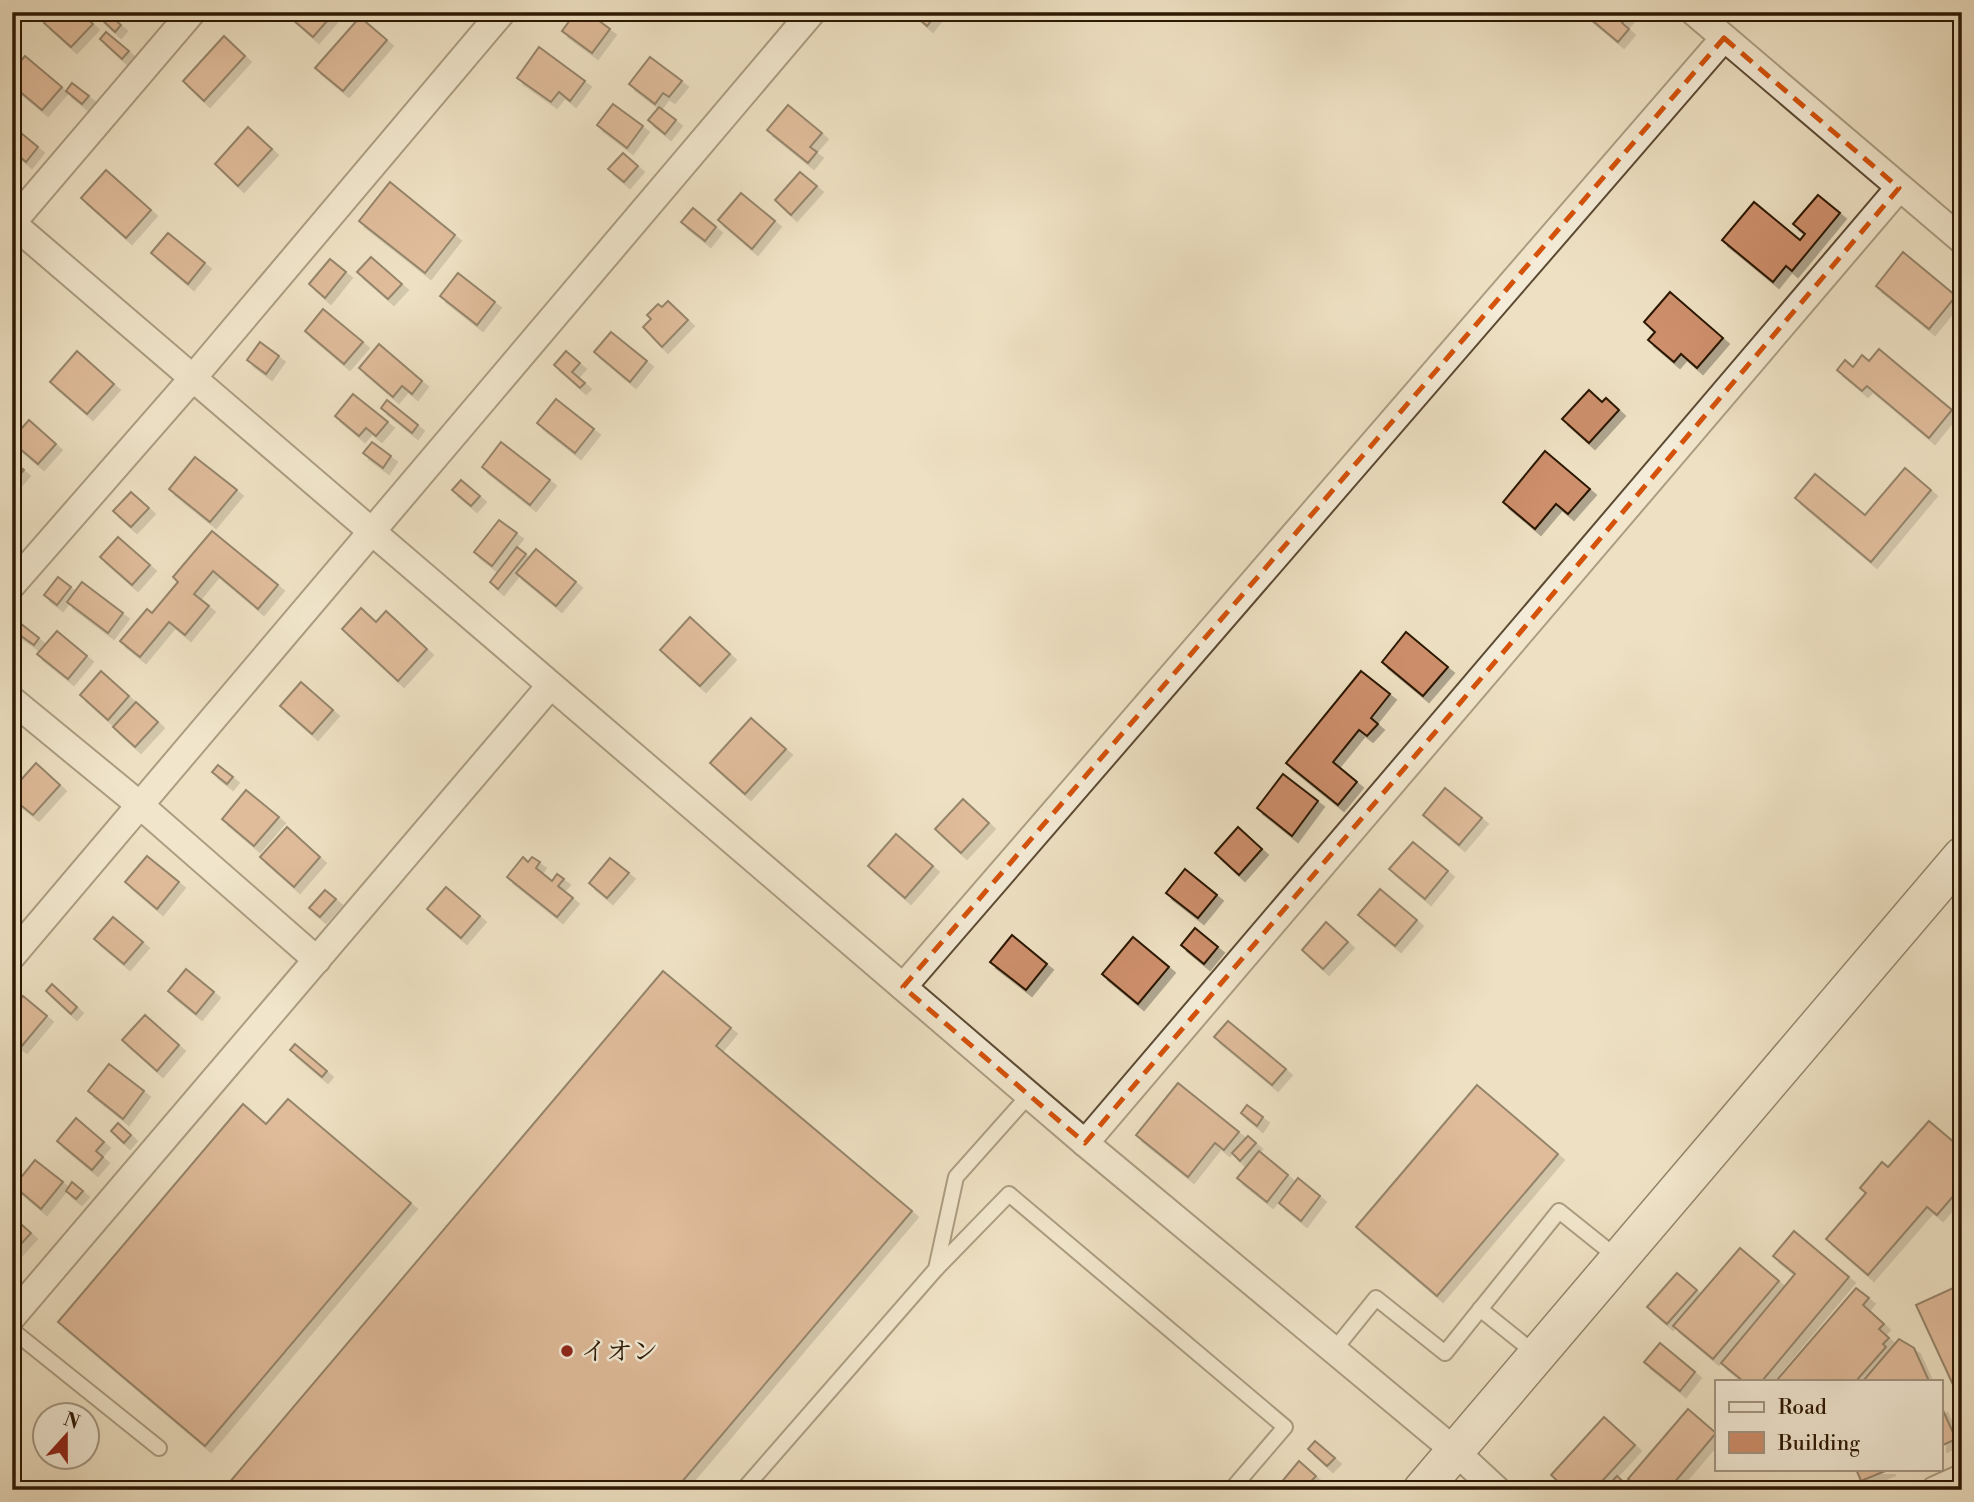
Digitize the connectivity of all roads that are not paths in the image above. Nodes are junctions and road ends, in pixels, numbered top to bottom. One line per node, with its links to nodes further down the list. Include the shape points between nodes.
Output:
1 (192, 12): 7 (street)
2 (502, 12): 9 (street)
3 (812, 12): 10 (street)
4 (1693, 12): 5 (street)
5 (1724, 38): 6 (street); 18 (street)
6 (1899, 188): 8 (street); 20 (street)
7 (12, 223): 9 (street)
8 (1962, 240)
9 (192, 379): 10 (street); 11 (street)
10 (372, 533): 12 (street); 14 (street)
11 (12, 586)
12 (550, 685): 17 (street); 18 (street)
13 (12, 700): 14 (street)
14 (141, 806): 16 (street); 17 (street)
15 (1962, 856): 21 (street)
16 (12, 956)
17 (317, 960): 24 (street)
18 (903, 987): 19 (street)
19 (1029, 1095): 20 (street); 22 (lane, via 956,1177)
20 (1085, 1143): 26 (street)
21 (1619, 1259): 23 (lane, via 1559,1211); 27 (street)
22 (936, 1269): 31 (lane); 32 (lane, via 1009,1194 1285,1427)
23 (1480, 1309): 26 (lane, via 1445,1353 1376,1298); 27 (lane)
24 (12, 1317)
25 (12, 1329): 28 (lane)
26 (1334, 1350): 29 (street)
27 (1537, 1355): 29 (street)
28 (159, 1448)
29 (1455, 1451): 33 (street); 34 (street)
30 (1962, 1478): 35 (street)
31 (743, 1490)
32 (1231, 1490)
33 (1422, 1490)
34 (1497, 1490)
35 (1935, 1490)

